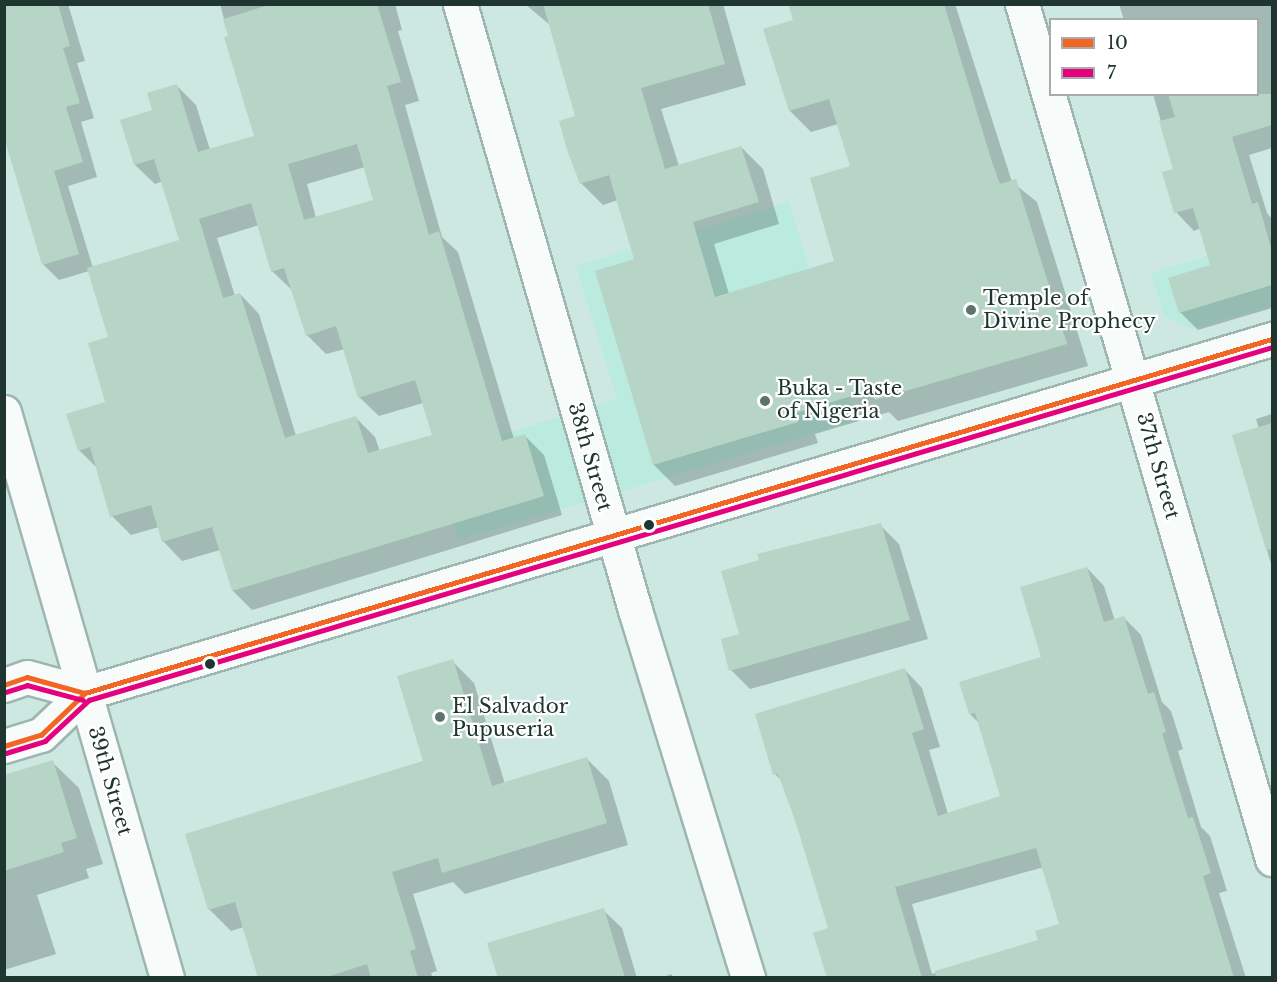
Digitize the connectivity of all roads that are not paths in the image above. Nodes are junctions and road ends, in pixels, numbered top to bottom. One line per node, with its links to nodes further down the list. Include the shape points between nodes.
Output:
1 (460, 4): 8 (street, 38th Street)
2 (1022, 4): 3 (street, 37th Street)
3 (1049, 95)
4 (1049, 96): 6 (street, 37th Street)
5 (1272, 339): 6 (street)
6 (1134, 381): 8 (street); 12 (street, 37th Street)
7 (4, 412): 10 (street, 39th Street)
8 (613, 536): 10 (street); 14 (street, 38th Street)
9 (4, 685): 10 (street, via 27,677)
10 (86, 693): 11 (street, via 41,735); 13 (street, 39th Street)
11 (4, 746)
12 (1272, 859)
13 (167, 978)
14 (748, 978)

